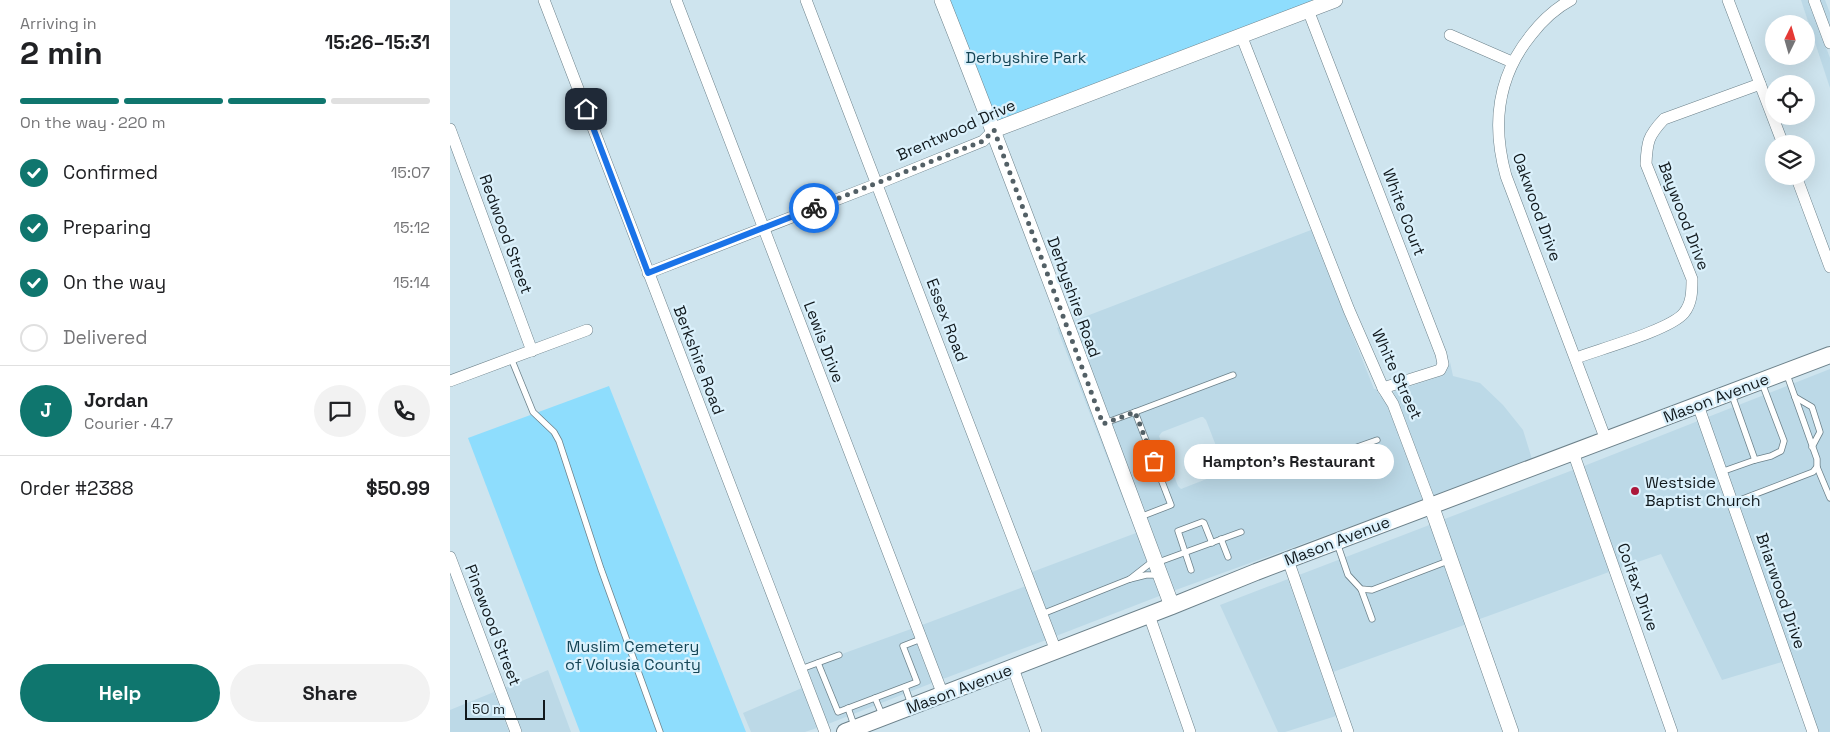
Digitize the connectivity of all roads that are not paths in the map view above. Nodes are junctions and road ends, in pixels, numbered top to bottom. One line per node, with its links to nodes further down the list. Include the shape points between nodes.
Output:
1 (544, 0): 22 (street, Berkshire Road)
2 (676, 0): 20 (street, Lewis Drive)
3 (806, 0): 18 (street, Essex Road)
4 (942, 0): 16 (street, Derbyshire Road)
5 (1335, 0): 9 (street, Brentwood Drive)
6 (1571, 0): 13 (street, Oakwood Drive, via 1544,20)
7 (1728, 0): 14 (street)
8 (1814, 0): 12 (street)
9 (1308, 10): 10 (street, Brentwood Drive); 32 (street, White Court, via 1441,354 1443,364 1440,370)
10 (1241, 35): 16 (street, Brentwood Drive); 32 (street, White Street, via 1345,302)
11 (1450, 35): 13 (street)
12 (1830, 42)
13 (1512, 62): 27 (street, Oakwood Drive, via 1500,106 1500,153)
14 (1760, 84): 17 (street); 27 (street, Baywood Drive, via 1664,120 1652,131 1647,146 1646,164 1692,279 1691,299 1685,312 1673,322 1652,331)
15 (450, 129): 24 (street, Redwood Street)
16 (994, 130): 18 (street, Brentwood Drive, via 983,141); 37 (street, Derbyshire Road)
17 (1780, 135)
18 (877, 184): 20 (street, Brentwood Drive); 64 (street, Essex Road)
19 (1799, 185): 21 (street)
20 (763, 228): 22 (street, Brentwood Drive); 67 (street, Lewis Drive)
21 (1830, 267)
22 (648, 273): 72 (street, Berkshire Road)
23 (587, 330): 24 (street)
24 (532, 351): 26 (street)
25 (1830, 355): 28 (main road, Mason Avenue)
26 (511, 358): 30 (street); 81 (lane, via 533,412 559,441)
27 (1576, 358): 39 (street, Oakwood Drive)
28 (1786, 372): 31 (main road, Mason Avenue); 34 (lane)
29 (1233, 375): 36 (lane)
30 (450, 381)
31 (1762, 381): 33 (main road, Mason Avenue); 43 (lane, via 1784,441 1781,451)
32 (1384, 388): 48 (street, White Street)
33 (1731, 392): 35 (main road, Mason Avenue); 43 (lane)
34 (1795, 397): 40 (lane); 40 (lane, via 1812,407 1820,432)
35 (1698, 405): 39 (main road, Mason Avenue); 45 (street, Briarwood Drive)
36 (1135, 412): 37 (lane); 49 (lane, via 1171,505)
37 (1103, 424): 49 (street, Derbyshire Road)
38 (1377, 440): 42 (lane)
39 (1606, 440): 41 (main road, Mason Avenue)
40 (1812, 447): 44 (lane)
41 (1573, 452): 48 (main road, Mason Avenue); 87 (street, Colfax Drive)
42 (1326, 458)
43 (1755, 460): 45 (lane)
44 (1817, 467): 46 (lane); 47 (lane, via 1813,472)
45 (1721, 472): 47 (street, Briarwood Drive)
46 (1830, 498)
47 (1732, 503): 88 (street, Briarwood Drive)
48 (1431, 505): 52 (main road, Mason Avenue); 58 (street, White Street)
49 (1139, 517): 59 (street, Derbyshire Road)
50 (1241, 532): 51 (lane)
51 (1221, 539): 53 (lane); 56 (lane)
52 (1336, 542): 57 (main road, Mason Avenue); 62 (lane, via 1348,575)
53 (1212, 543): 54 (lane); 54 (lane, via 1202,522 1178,531)
54 (1185, 553): 59 (lane); 60 (lane)
55 (450, 557): 80 (street, Pinewood Street)
56 (1228, 557)
57 (1288, 560): 63 (main road, Mason Avenue); 85 (street)
58 (1450, 560): 62 (lane, via 1372,590); 86 (street, White Street)
59 (1157, 566): 61 (lane, via 1146,575); 61 (lane, via 1147,567); 63 (street, Derbyshire Road)
60 (1191, 570)
61 (1130, 579): 64 (lane)
62 (1362, 589): 66 (lane)
63 (1172, 606): 65 (main road, Mason Avenue)
64 (1042, 614): 68 (street, Essex Road)
65 (1149, 615): 68 (main road, Mason Avenue); 84 (street)
66 (1372, 619)
67 (921, 639): 73 (lane, via 903,646 917,682); 74 (street, Lewis Drive)
68 (1056, 651): 71 (main road, Mason Avenue)
69 (839, 656): 70 (lane)
70 (818, 663): 72 (lane); 77 (lane, via 838,712)
71 (1013, 668): 74 (main road, Mason Avenue); 83 (street)
72 (801, 670): 82 (street, Berkshire Road)
73 (905, 687): 75 (lane); 76 (lane)
74 (943, 695): 76 (main road, Mason Avenue)
75 (875, 698): 77 (lane); 78 (lane)
76 (912, 707): 78 (main road, Mason Avenue)
77 (848, 708): 79 (lane)
78 (880, 723): 79 (main road, Mason Avenue)
79 (850, 730)
80 (516, 732)
81 (660, 732)
82 (825, 732)
83 (1036, 732)
84 (1190, 732)
85 (1348, 732)
86 (1511, 732)
87 (1672, 732)
88 (1813, 732)

